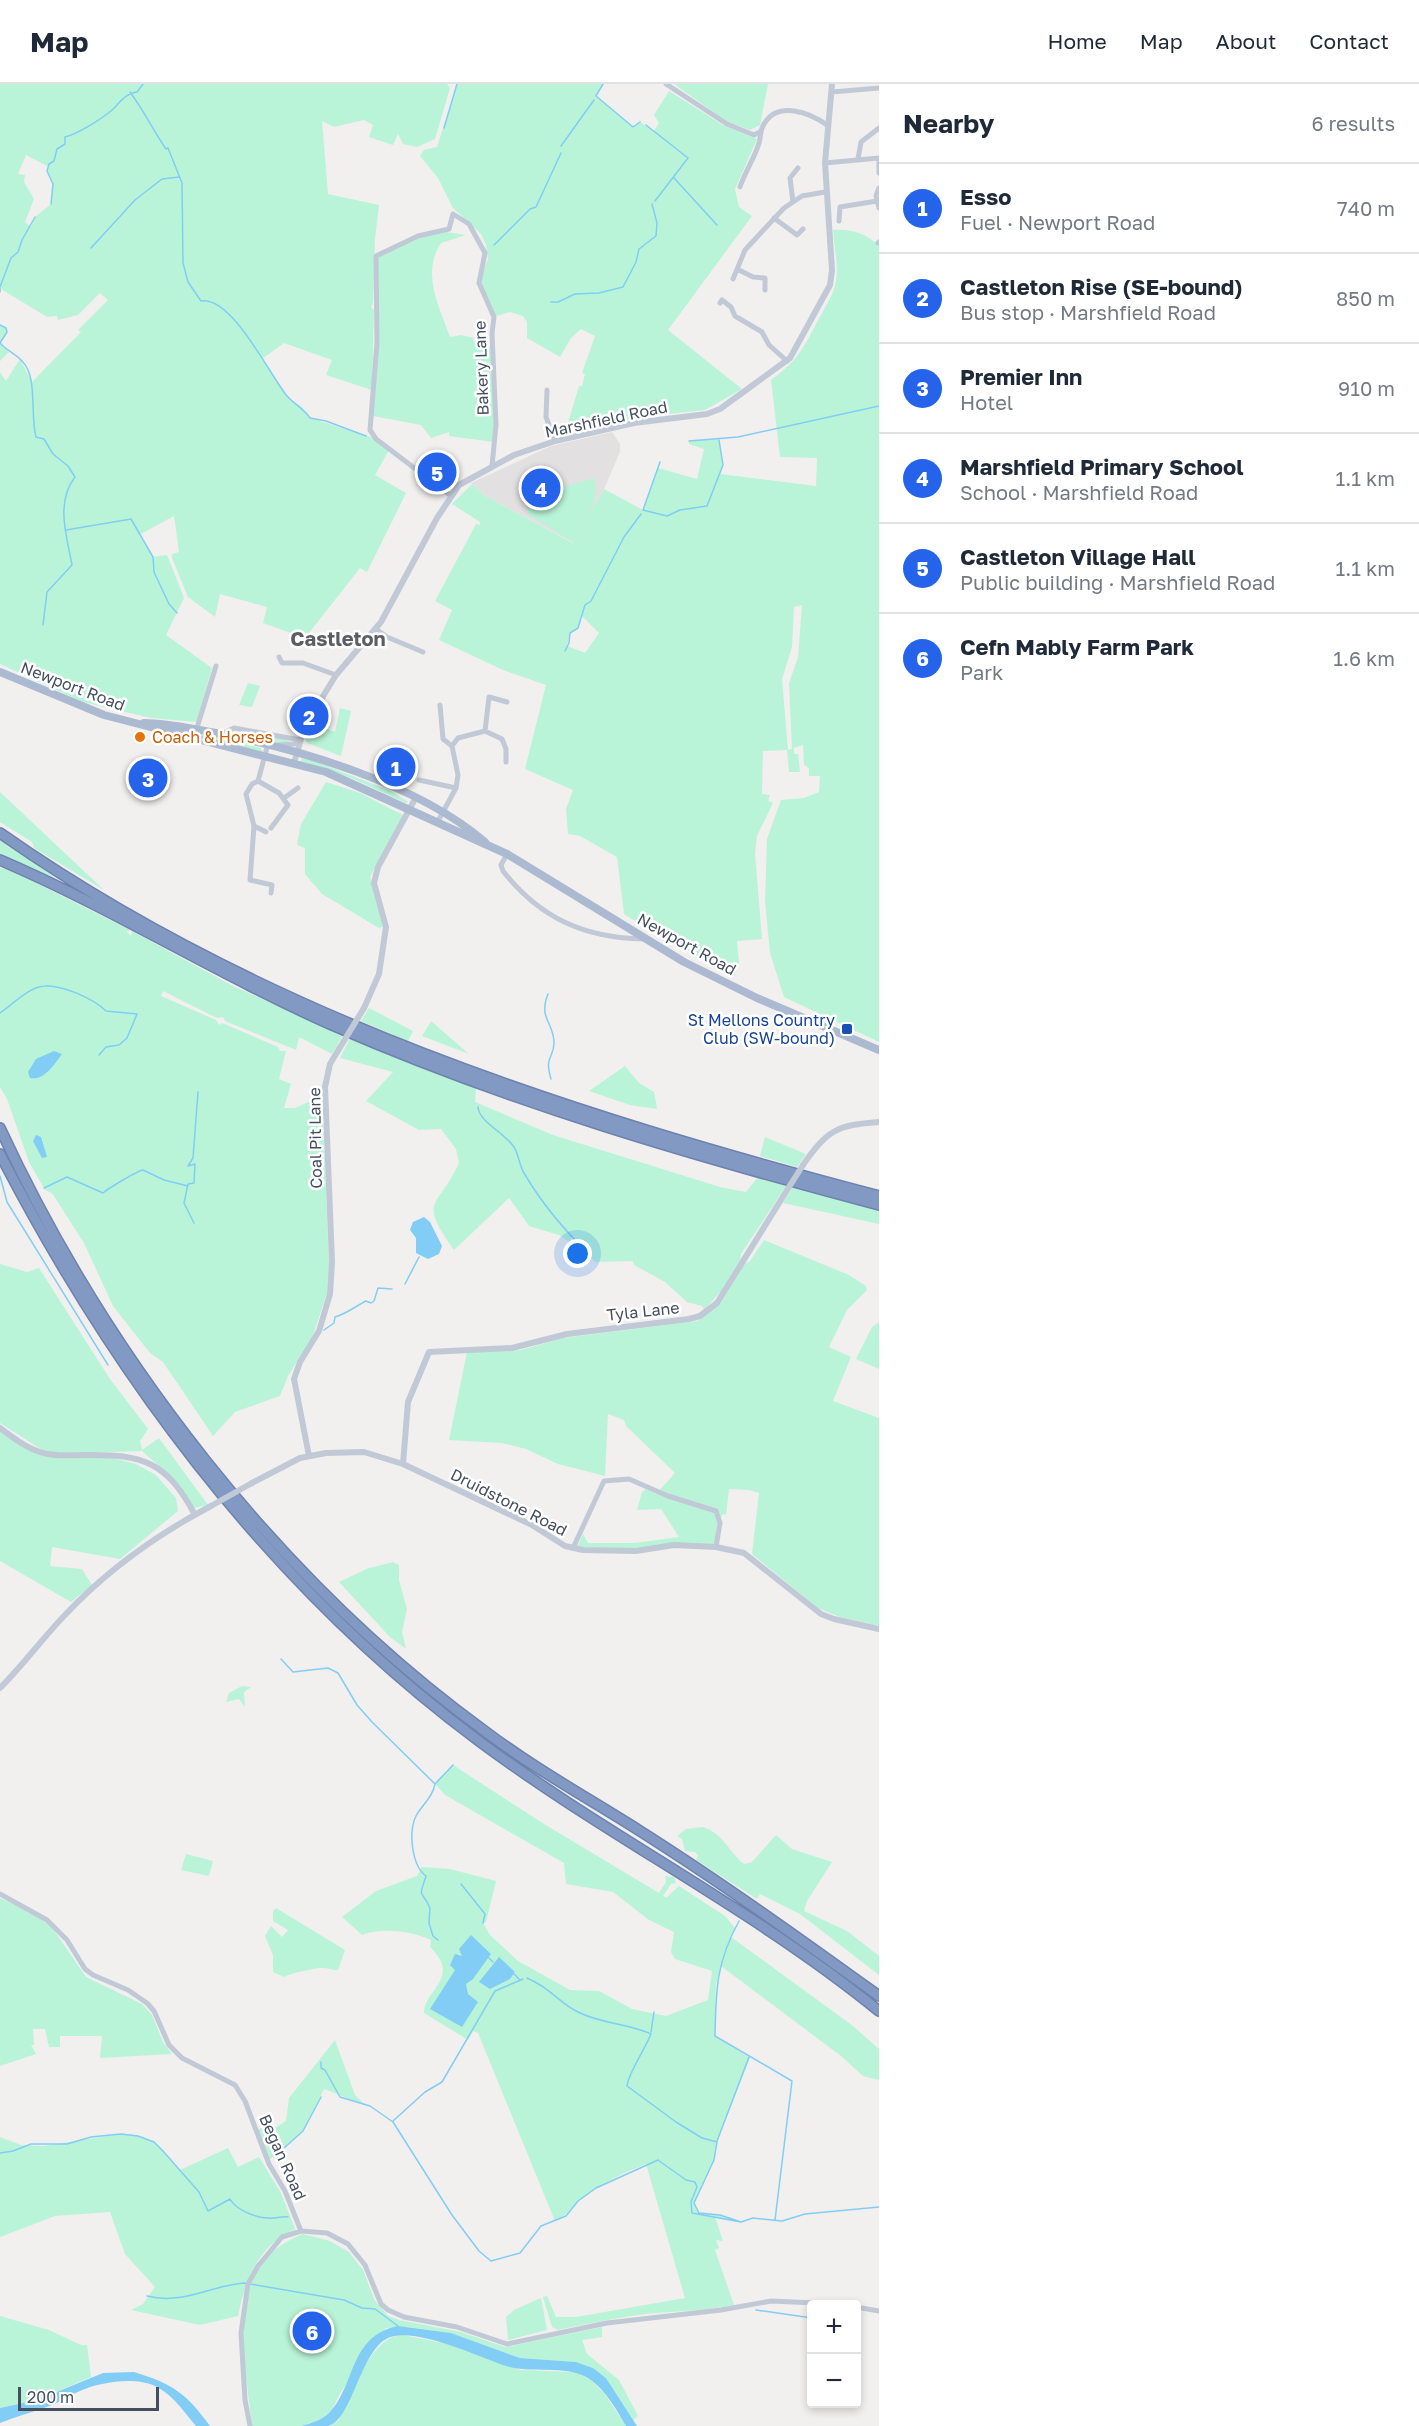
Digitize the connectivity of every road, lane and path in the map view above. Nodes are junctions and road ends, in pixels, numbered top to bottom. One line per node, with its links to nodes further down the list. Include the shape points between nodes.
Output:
1 (666, 84): 7 (street, via 727,124 754,135)
2 (832, 84): 4 (street, Marshfield Road)
3 (875, 87): 4 (street)
4 (832, 92): 5 (street, Marshfield Road)
5 (827, 125): 7 (street, via 808,113 789,111 768,118); 10 (street, Marshfield Road)
6 (879, 128): 9 (street, via 861,142)
7 (760, 132): 13 (street)
8 (879, 158): 9 (street); 12 (street)
9 (858, 159): 10 (street)
10 (825, 163): 15 (street, Marshfield Road)
11 (798, 168): 16 (street, via 787,175)
12 (879, 173)
13 (740, 187)
14 (879, 188): 17 (street)
15 (825, 192): 16 (street, via 812,192); 27 (street, Marshfield Road, via 830,285)
16 (793, 202): 18 (street)
17 (878, 204): 19 (street, via 840,207)
18 (774, 218): 20 (street, via 797,235); 21 (street)
19 (839, 221)
20 (803, 229)
21 (766, 230): 22 (street); 23 (street, via 744,250)
22 (771, 235)
23 (737, 269): 24 (street); 25 (street, via 765,278)
24 (732, 279)
25 (765, 290)
26 (720, 303): 27 (street, via 722,300 735,316 762,332 769,345)
27 (787, 361): 29 (street, Marshfield Road, via 711,413 634,423)
28 (547, 390): 29 (street, via 543,417)
29 (555, 441): 30 (street, Marshfield Road)
30 (492, 466): 31 (street, Marshfield Road, via 459,485); 31 (street, Bakery Lane, via 496,425 494,317 479,284 485,253 469,224 453,214 449,229 418,236 376,256 377,343 370,430 375,439)
31 (450, 495): 32 (street, Marshfield Road)
32 (376, 629): 33 (street); 37 (street, Marshfield Road)
33 (423, 652)
34 (279, 657): 37 (street, via 281,666 303,663)
35 (216, 666): 41 (street)
36 (0, 672): 40 (main road, Newport Road, via 104,716)
37 (336, 675): 45 (street, Marshfield Road)
38 (507, 702): 42 (street, via 489,697)
39 (440, 705): 47 (street, via 443,739)
40 (136, 723): 41 (main road, Newport Road); 44 (main road, Newport Road)
41 (196, 729): 43 (main road, Newport Road); 44 (street)
42 (485, 731): 47 (street, via 458,738); 50 (street, via 502,739)
43 (222, 734): 45 (street, Newport Road, via 234,728); 46 (main road, Newport Road)
44 (193, 738): 49 (main road, Newport Road)
45 (300, 740): 46 (street, via 294,744); 48 (street, Marshfield Road)
46 (270, 744): 48 (main road, Newport Road); 49 (street)
47 (452, 746): 55 (street, via 458,775)
48 (296, 752): 51 (street, Marshfield Road); 57 (main road, Newport Road, via 345,768)
49 (265, 757): 51 (main road, Newport Road); 53 (street)
50 (506, 762)
51 (294, 763): 58 (main road, Newport Road, via 356,784)
52 (419, 780): 55 (street)
53 (258, 782): 56 (street); 61 (street, via 246,794)
54 (298, 788): 56 (street)
55 (456, 788): 59 (street)
56 (284, 798): 61 (street, via 287,810 269,830)
57 (415, 799): 58 (street, Coal Pit Lane); 59 (main road, Newport Road)
58 (409, 811): 60 (main road, Newport Road); 75 (street, Coal Pit Lane, bridge, via 378,867 374,883 386,927 379,974 364,1008 330,1064 325,1087 330,1294 319,1331 294,1379)
59 (442, 813): 60 (street); 63 (main road, Newport Road, via 467,826)
60 (437, 823): 63 (main road, Newport Road)
61 (254, 826): 66 (street, via 250,880 272,885)
62 (0, 833): 72 (highway, via 188,946 383,1038 500,1083 621,1122)
63 (490, 846): 64 (main road, Newport Road)
64 (507, 854): 67 (main road, Newport Road); 67 (street, via 502,871 555,919 591,933)
65 (0, 860): 73 (highway, via 240,982 393,1051 626,1132)
66 (272, 893)
67 (646, 939): 68 (main road, Newport Road, via 757,998)
68 (879, 1050)
69 (879, 1122): 76 (street, Tyla Lane, bridge, via 832,1130 818,1143 724,1293 700,1316 567,1334 512,1348 429,1352 408,1402)
70 (0, 1128): 83 (highway, via 33,1196 84,1284 166,1407 265,1530 352,1620 483,1731 760,1910)
71 (0, 1154): 84 (highway, via 69,1280 130,1376 208,1480 310,1594 407,1684 482,1743 728,1902)
72 (879, 1196)
73 (879, 1204)
74 (0, 1428): 77 (street, via 40,1452 145,1460 184,1494)
75 (309, 1456): 76 (street, Druidstone Road, via 364,1452); 77 (street, Druidstone Road, bridge)
76 (403, 1464): 79 (street, Druidstone Road)
77 (195, 1515): 81 (street, Druidstone Road, via 158,1537 103,1580 65,1615)
78 (716, 1547): 79 (street, Druidstone Road, via 675,1545 610,1552); 79 (street, via 720,1522 716,1511 629,1479 604,1481); 80 (street, Druidstone Road, via 752,1557 821,1614)
79 (573, 1548)
80 (879, 1629)
81 (0, 1688)
82 (0, 1894): 85 (street, Began Road, via 47,1920 93,1975 147,2003 169,2044 182,2058 235,2085)
83 (879, 1996)
84 (879, 2011)
85 (301, 2231): 86 (street, via 327,2234 348,2244 365,2265 381,2304 390,2311 507,2344 607,2323 771,2301); 89 (street, via 282,2237 248,2284 241,2333)
86 (807, 2303)
87 (861, 2308): 88 (street)
88 (879, 2311)
89 (250, 2426)

